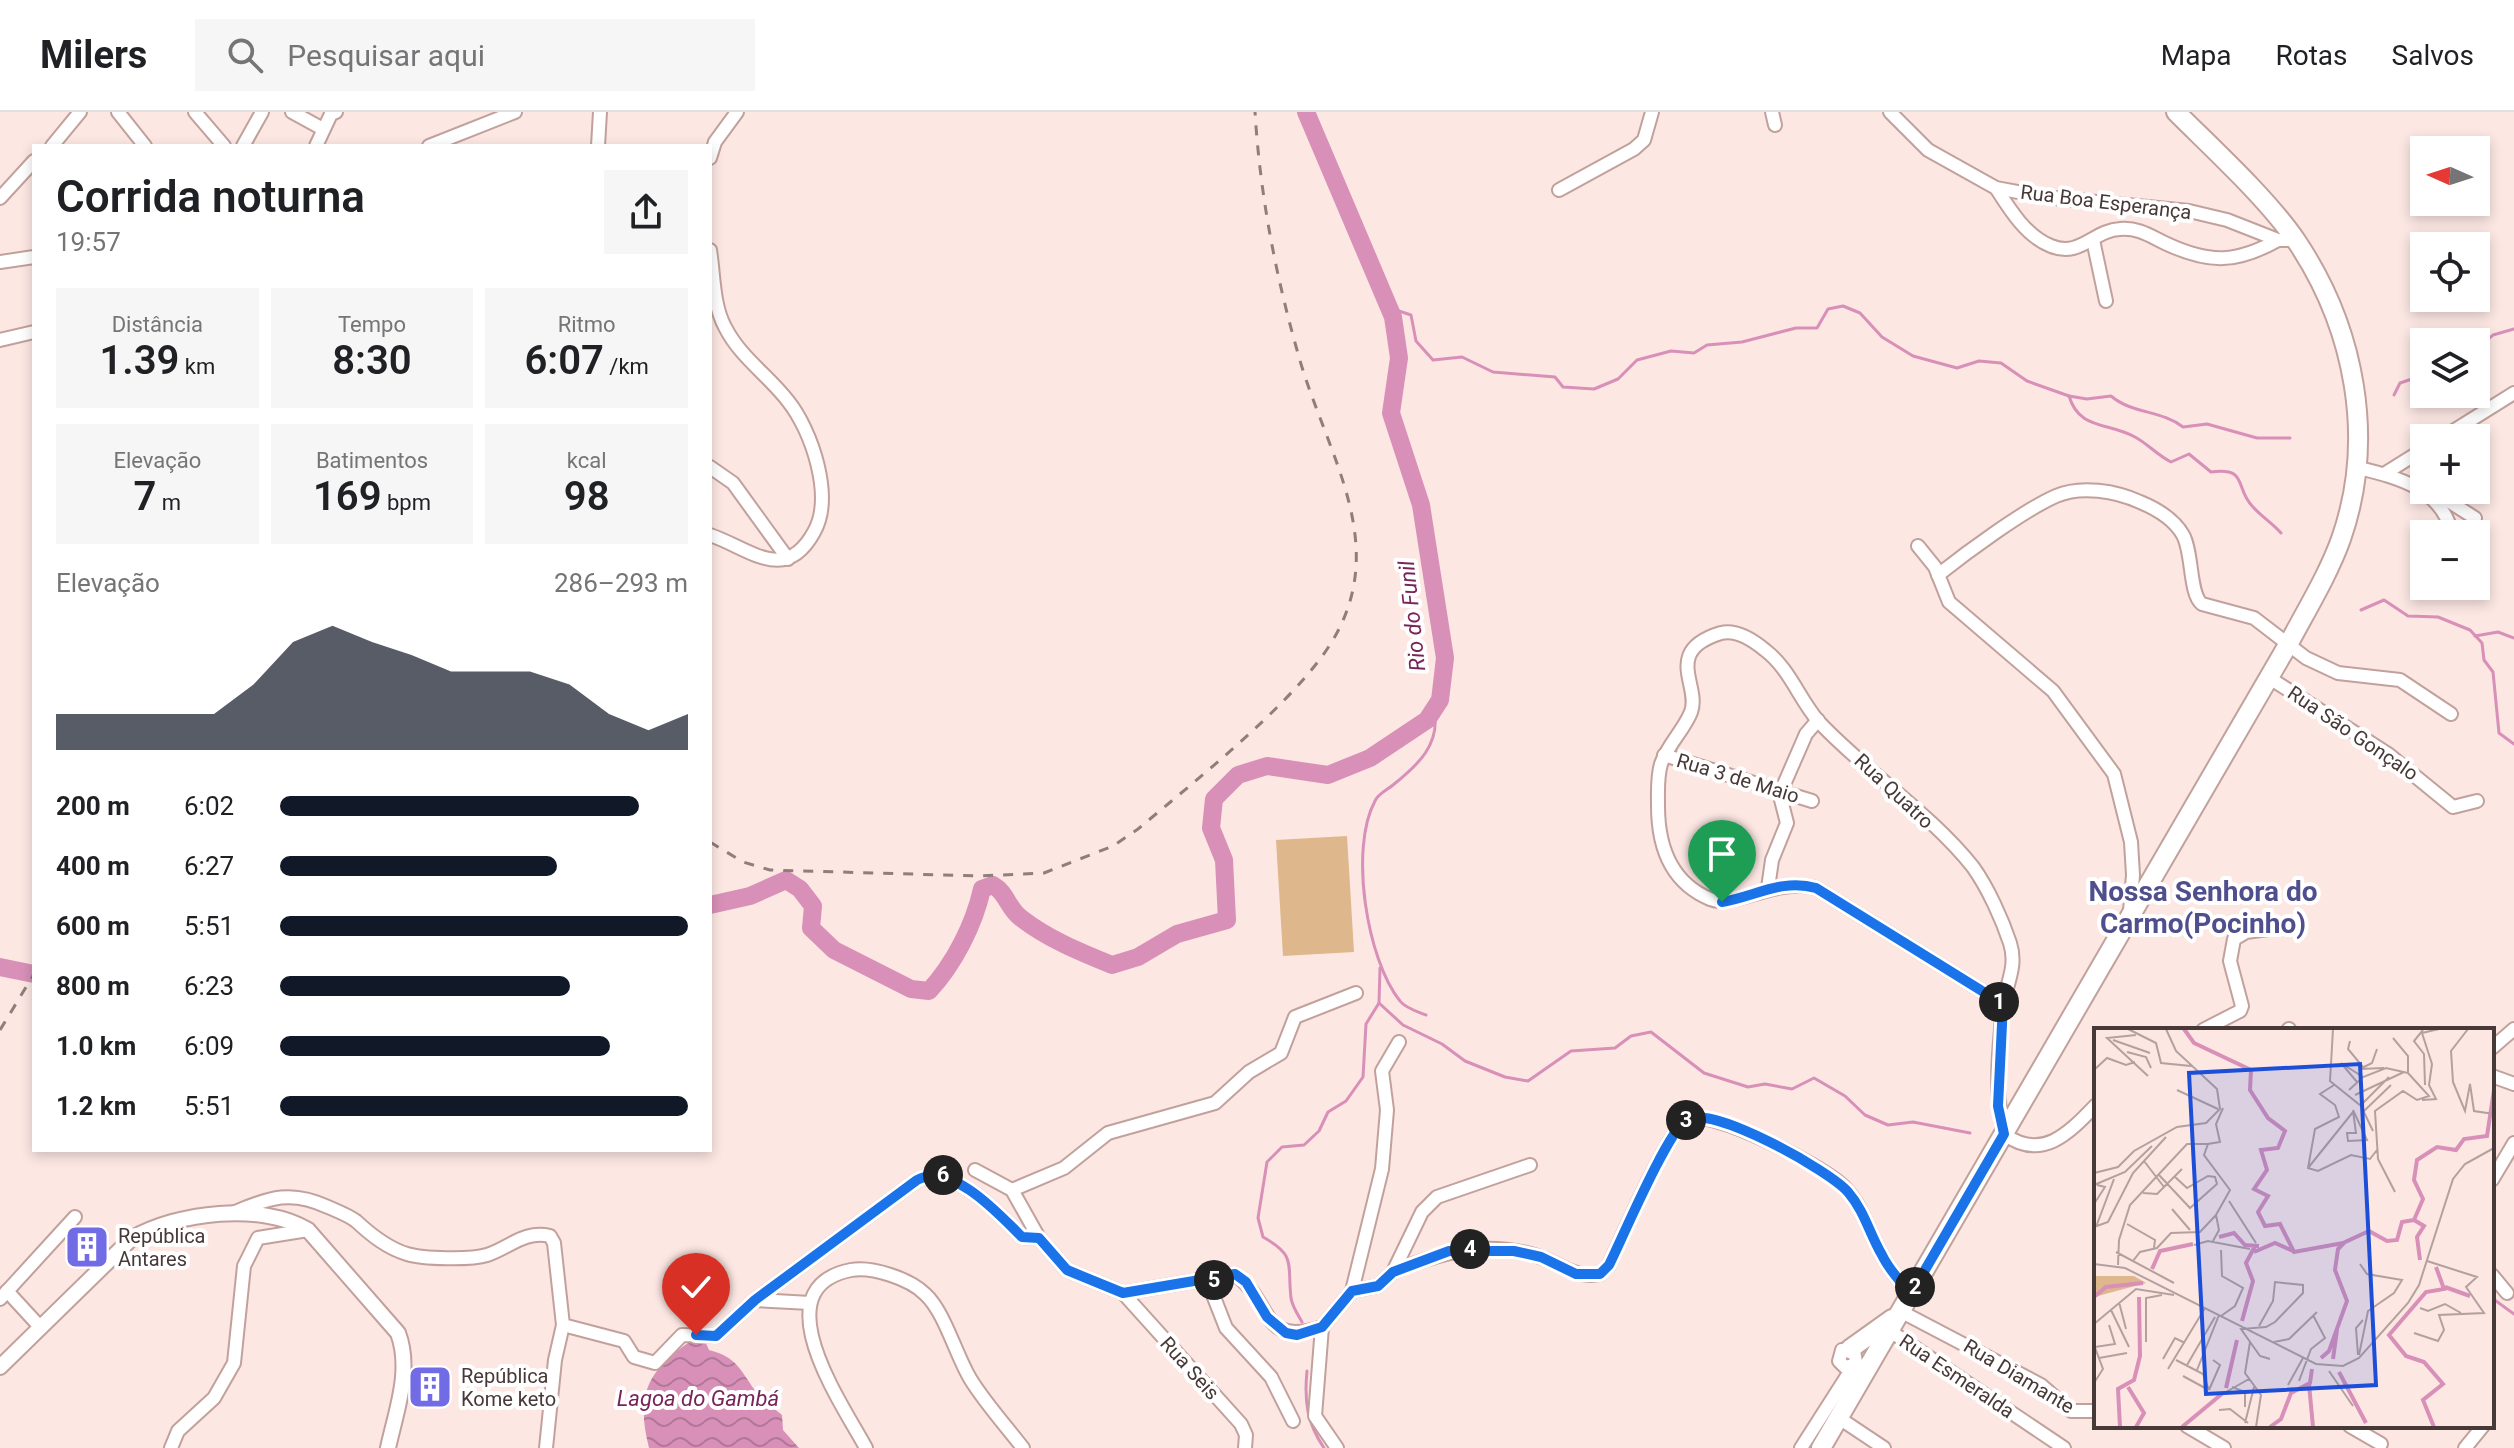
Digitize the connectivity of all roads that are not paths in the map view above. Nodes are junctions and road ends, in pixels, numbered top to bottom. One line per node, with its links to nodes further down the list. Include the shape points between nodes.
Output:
1 (80, 112): 14 (street)
2 (118, 112): 15 (street)
3 (195, 112): 16 (street)
4 (262, 112): 17 (street)
5 (292, 112): 13 (street)
6 (336, 112): 13 (street)
7 (515, 112): 19 (street)
8 (600, 112): 20 (street)
9 (737, 112): 21 (street)
10 (1652, 112): 24 (street, via 1644,140 1634,149)
11 (1890, 112): 23 (street, Rua Boa Esperança, via 1928,150)
12 (2176, 112): 27 (main road)
13 (323, 129): 18 (street)
14 (54, 144)
15 (141, 144)
16 (222, 144)
17 (244, 144)
18 (317, 144)
19 (434, 144)
20 (598, 144)
21 (712, 152)
22 (32, 163): 25 (street)
23 (1996, 188): 26 (street, via 2041,241 2067,250); 27 (street, Rua Boa Esperança, via 2189,211)
24 (1559, 190)
25 (0, 198)
26 (2093, 240): 27 (street, via 2131,229 2192,254 2226,260); 31 (street)
27 (2287, 240): 37 (main road, via 2330,301 2347,349 2355,390)
28 (32, 257): 30 (street)
29 (712, 261): 45 (street, via 723,324 796,412 821,479 824,501 818,525)
30 (0, 262)
31 (2106, 301)
32 (32, 332): 33 (street)
33 (0, 340)
34 (2514, 393): 35 (street)
35 (2464, 424)
36 (2410, 458): 39 (street)
37 (2355, 467): 39 (street); 47 (main road, via 2341,539)
38 (712, 468): 45 (street, via 733,483)
39 (2384, 474): 40 (street)
40 (2410, 484)
41 (2451, 504): 42 (street)
42 (2475, 518)
43 (712, 536): 45 (street, via 765,559)
44 (1918, 546): 46 (street)
45 (788, 559)
46 (1938, 575): 47 (street, via 2055,496 2093,491 2126,495 2160,512 2181,531 2197,601 2216,611 2254,618); 56 (street, via 1949,602 2053,691 2114,774 2131,842)
47 (2289, 643): 48 (main road); 49 (street, via 2338,673 2400,680)
48 (2268, 677): 54 (street, Rua São Gonçalo, via 2388,754 2453,807); 56 (main road)
49 (2451, 714)
50 (1818, 720): 51 (street, Rua Quatro, via 1775,658 1746,637 1725,632 1699,645 1686,666 1692,711); 52 (street); 59 (street, Rua Quatro, via 1974,870 2012,951 2012,979)
51 (1664, 755): 52 (street, Rua 3 de Maio); 55 (street, via 1658,835 1670,866 1702,894 1722,902)
52 (1780, 789): 53 (street, Rua 3 de Maio); 55 (street, via 1787,823 1772,860)
53 (1812, 801)
54 (2477, 801)
55 (1768, 888): 59 (street, via 1805,885 1837,898)
56 (2129, 918): 67 (main road)
57 (2268, 929): 60 (street, via 2234,939 2230,961 2242,1006)
58 (1356, 993): 72 (street, via 1295,1017 1281,1053 1249,1072 1215,1103 1108,1133 1064,1168)
59 (2003, 1004): 67 (street, Rua Quatro, via 1998,1106)
60 (2207, 1028)
61 (2514, 1029): 63 (street)
62 (1399, 1042): 80 (street, via 1382,1071 1387,1110 1382,1169)
63 (2494, 1046)
64 (2494, 1077): 65 (street)
65 (2514, 1084)
66 (2094, 1107): 67 (street, via 2064,1136 2041,1145 2025,1147)
67 (2004, 1134): 83 (main road)
68 (2514, 1143): 71 (street)
69 (1530, 1165): 77 (street, via 1432,1201)
70 (975, 1170): 72 (street)
71 (2494, 1177)
72 (1012, 1190): 76 (street)
73 (229, 1214): 75 (street, via 290,1219); 88 (street, via 269,1198 302,1196 353,1218 394,1249 436,1257 485,1256 521,1237 550,1236); 90 (street, via 154,1225 131,1239)
74 (75, 1217): 84 (street)
75 (308, 1230): 100 (street, via 258,1238 244,1266 234,1363 214,1398 178,1431); 101 (street, via 387,1318 405,1351)
76 (1039, 1238): 81 (street, via 1067,1270); 85 (street, via 1022,1237 950,1178 927,1175)
77 (1393, 1272): 80 (street, via 1378,1286); 83 (street, via 1449,1251 1483,1248 1541,1257 1576,1274 1600,1274 1683,1123 1696,1117 1736,1126 1831,1176 1867,1217 1879,1252)
78 (2494, 1277): 82 (street)
79 (1208, 1282): 81 (street); 89 (street, via 1235,1274 1286,1333); 95 (street, via 1226,1328 1271,1377)
80 (1352, 1291): 89 (street)
81 (1123, 1293): 105 (street, Rua Seis, via 1241,1424)
82 (2507, 1293)
83 (1911, 1294): 87 (main road)
84 (4, 1295): 90 (street)
85 (755, 1300): 86 (street); 88 (street, via 716,1336 682,1335 655,1363 634,1357 624,1341)
86 (810, 1303): 103 (street, via 816,1356); 104 (street, via 822,1284 859,1269 927,1295 970,1379)
87 (1896, 1319): 91 (main road); 93 (street, Rua Diamante, via 2041,1385 2066,1409); 94 (main road); 110 (street, Rua Esmeralda)
88 (563, 1325): 102 (street)
89 (1322, 1327): 106 (street, via 1315,1416)
90 (41, 1328): 92 (street)
91 (1848, 1360): 107 (street, via 1840,1384)
92 (0, 1367)
93 (2094, 1411)
94 (1839, 1418): 108 (main road); 109 (street)
95 (1293, 1421)
96 (2190, 1428): 111 (street)
97 (2353, 1428): 99 (street)
98 (2481, 1428): 112 (street)
99 (2381, 1447)
100 (171, 1448)
101 (388, 1448)
102 (546, 1448)
103 (866, 1448)
104 (1023, 1448)
105 (1245, 1448)
106 (1337, 1448)
107 (1801, 1448)
108 (1821, 1448)
109 (1884, 1448)
110 (2064, 1448)
111 (2224, 1448)
112 (2465, 1448)

